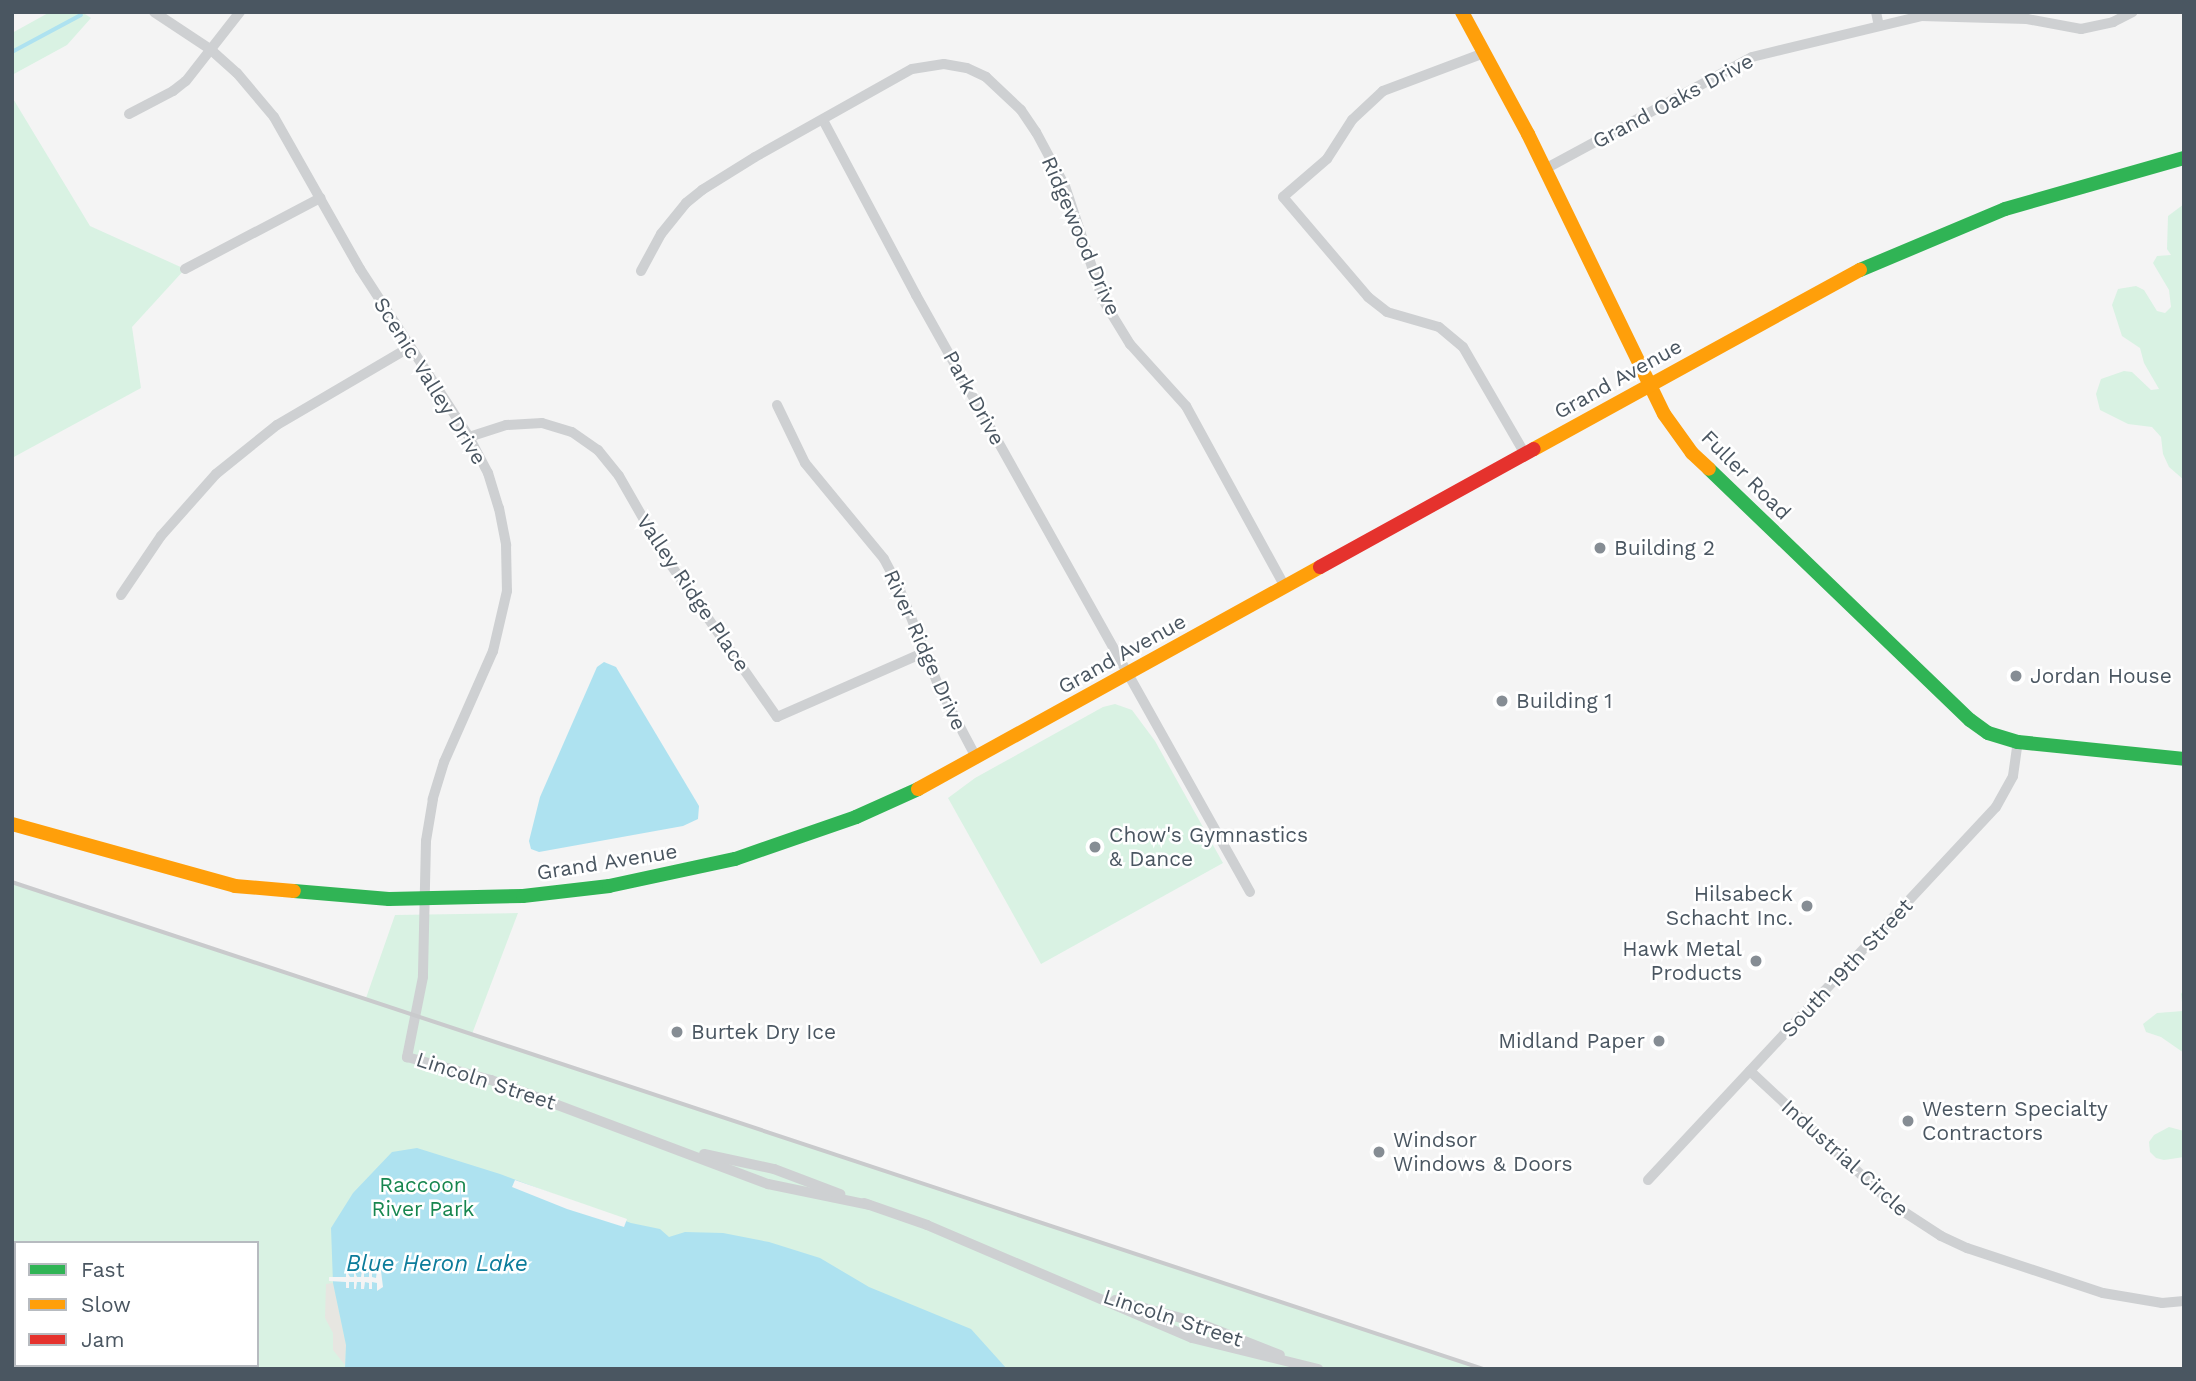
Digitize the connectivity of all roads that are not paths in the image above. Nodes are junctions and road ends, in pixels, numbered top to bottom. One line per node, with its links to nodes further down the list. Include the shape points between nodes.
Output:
1 (154, 12): 7 (street, Scenic Valley Drive)
2 (240, 12): 7 (street)
3 (1462, 12): 8 (main road, Fuller Road)
4 (1876, 12): 6 (street)
5 (2133, 12): 6 (street, Grand Oaks Drive, via 2081,29 1968,15 1921,16)
6 (1879, 26): 12 (street, Grand Oaks Drive, via 1752,57)
7 (210, 49): 9 (street, via 173,91); 13 (street, Scenic Valley Drive, via 274,117)
8 (1484, 53): 12 (main road, Fuller Road); 20 (street, via 1383,91 1352,120 1327,159 1283,197 1368,297 1387,312 1438,327 1463,347)
9 (129, 114)
10 (823, 120): 15 (street, Ridgewood Drive, via 702,190 673,217); 21 (street, Ridgewood Drive, via 912,69 944,64 986,77 1021,110 1065,186 1103,300 1130,344 1186,407); 24 (street, Park Drive)
11 (2184, 158): 17 (main road, Grand Avenue, via 2063,190 1904,249 1812,294)
12 (1545, 169): 17 (main road, Fuller Road)
13 (320, 198): 14 (street); 16 (street, Scenic Valley Drive)
14 (185, 269)
15 (641, 271)
16 (410, 347): 19 (street, Scenic Valley Drive); 22 (street, via 277,425 216,474 161,536)
17 (1650, 385): 20 (main road, Grand Avenue); 25 (main road, Fuller Road, via 1679,436 1717,480 1970,720 1988,733)
18 (777, 405): 23 (street, River Ridge Drive, via 805,463 884,559)
19 (469, 437): 23 (street, Valley Ridge Place, via 506,425 542,424 572,432 598,450 619,476 666,558 777,716); 30 (street, Scenic Valley Drive, via 499,508 507,592 493,651 444,762 433,799 426,841)
20 (1525, 454): 21 (main road, Grand Avenue)
21 (1285, 587): 24 (main road, Grand Avenue)
22 (121, 595)
23 (925, 652): 26 (street, River Ridge Drive)
24 (1128, 675): 26 (main road, Grand Avenue); 29 (street, Park Drive)
25 (2018, 742): 27 (main road, Fuller Road); 31 (street, South 19th Street, via 2013,776 1996,807)
26 (977, 759): 30 (main road, Grand Avenue, via 856,817 704,867 610,886)
27 (2184, 759)
28 (12, 824): 30 (main road, Grand Avenue, via 235,886)
29 (1250, 892)
30 (425, 899): 32 (street, Lincoln Street, via 423,977 407,1057 491,1080)
31 (1750, 1071): 33 (street, South 19th Street); 36 (street, Industrial Circle, via 1917,1223 1967,1248 2103,1293 2162,1303)
32 (673, 1147): 34 (street, Lincoln Street, via 774,1169); 34 (street, Lincoln Street, via 768,1184)
33 (1648, 1180)
34 (869, 1205): 35 (street, Lincoln Street)
35 (1071, 1285): 37 (street, Lincoln Street, via 1196,1322); 37 (street, Lincoln Street, via 1192,1338)
36 (2184, 1301)
37 (1316, 1368)

